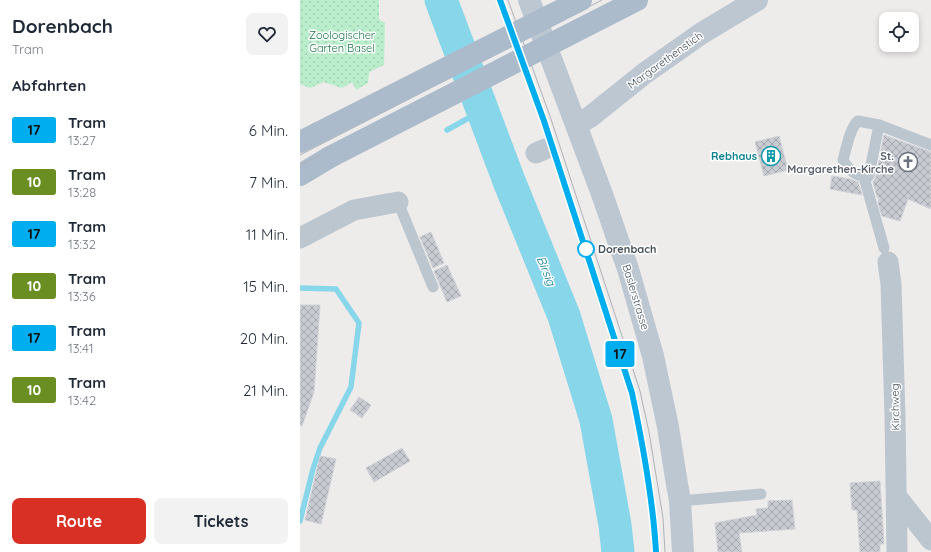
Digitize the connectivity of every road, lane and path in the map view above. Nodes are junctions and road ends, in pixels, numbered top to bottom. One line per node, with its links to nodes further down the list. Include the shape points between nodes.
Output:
1 (581, 0): 7 (main road, bridge)
2 (637, 0): 10 (main road, bridge)
3 (757, 0): 5 (main road, Margarethenstich, via 702,33)
4 (531, 3): 5 (main road, Baslerstrasse)
5 (576, 125): 20 (main road, Baslerstrasse, via 628,269 654,356)
6 (879, 125): 8 (lane); 13 (lane); 13 (lane, via 858,121 855,123 843,160 851,171 860,176)
7 (309, 138): 9 (lane)
8 (931, 145)
9 (300, 150)
10 (330, 157): 11 (lane, via 313,160); 12 (main road)
11 (300, 166)
12 (300, 175)
13 (868, 175): 16 (lane, via 865,182)
14 (398, 202): 15 (street, via 354,210); 17 (lane)
15 (300, 238)
16 (886, 255): 19 (street, Kirchweg, via 891,292)
17 (433, 287)
18 (761, 494): 20 (lane)
19 (897, 497): 21 (street); 23 (street, Kirchweg)
20 (680, 501): 22 (main road, Baslerstrasse)
21 (931, 540)
22 (683, 552)
23 (897, 552)

